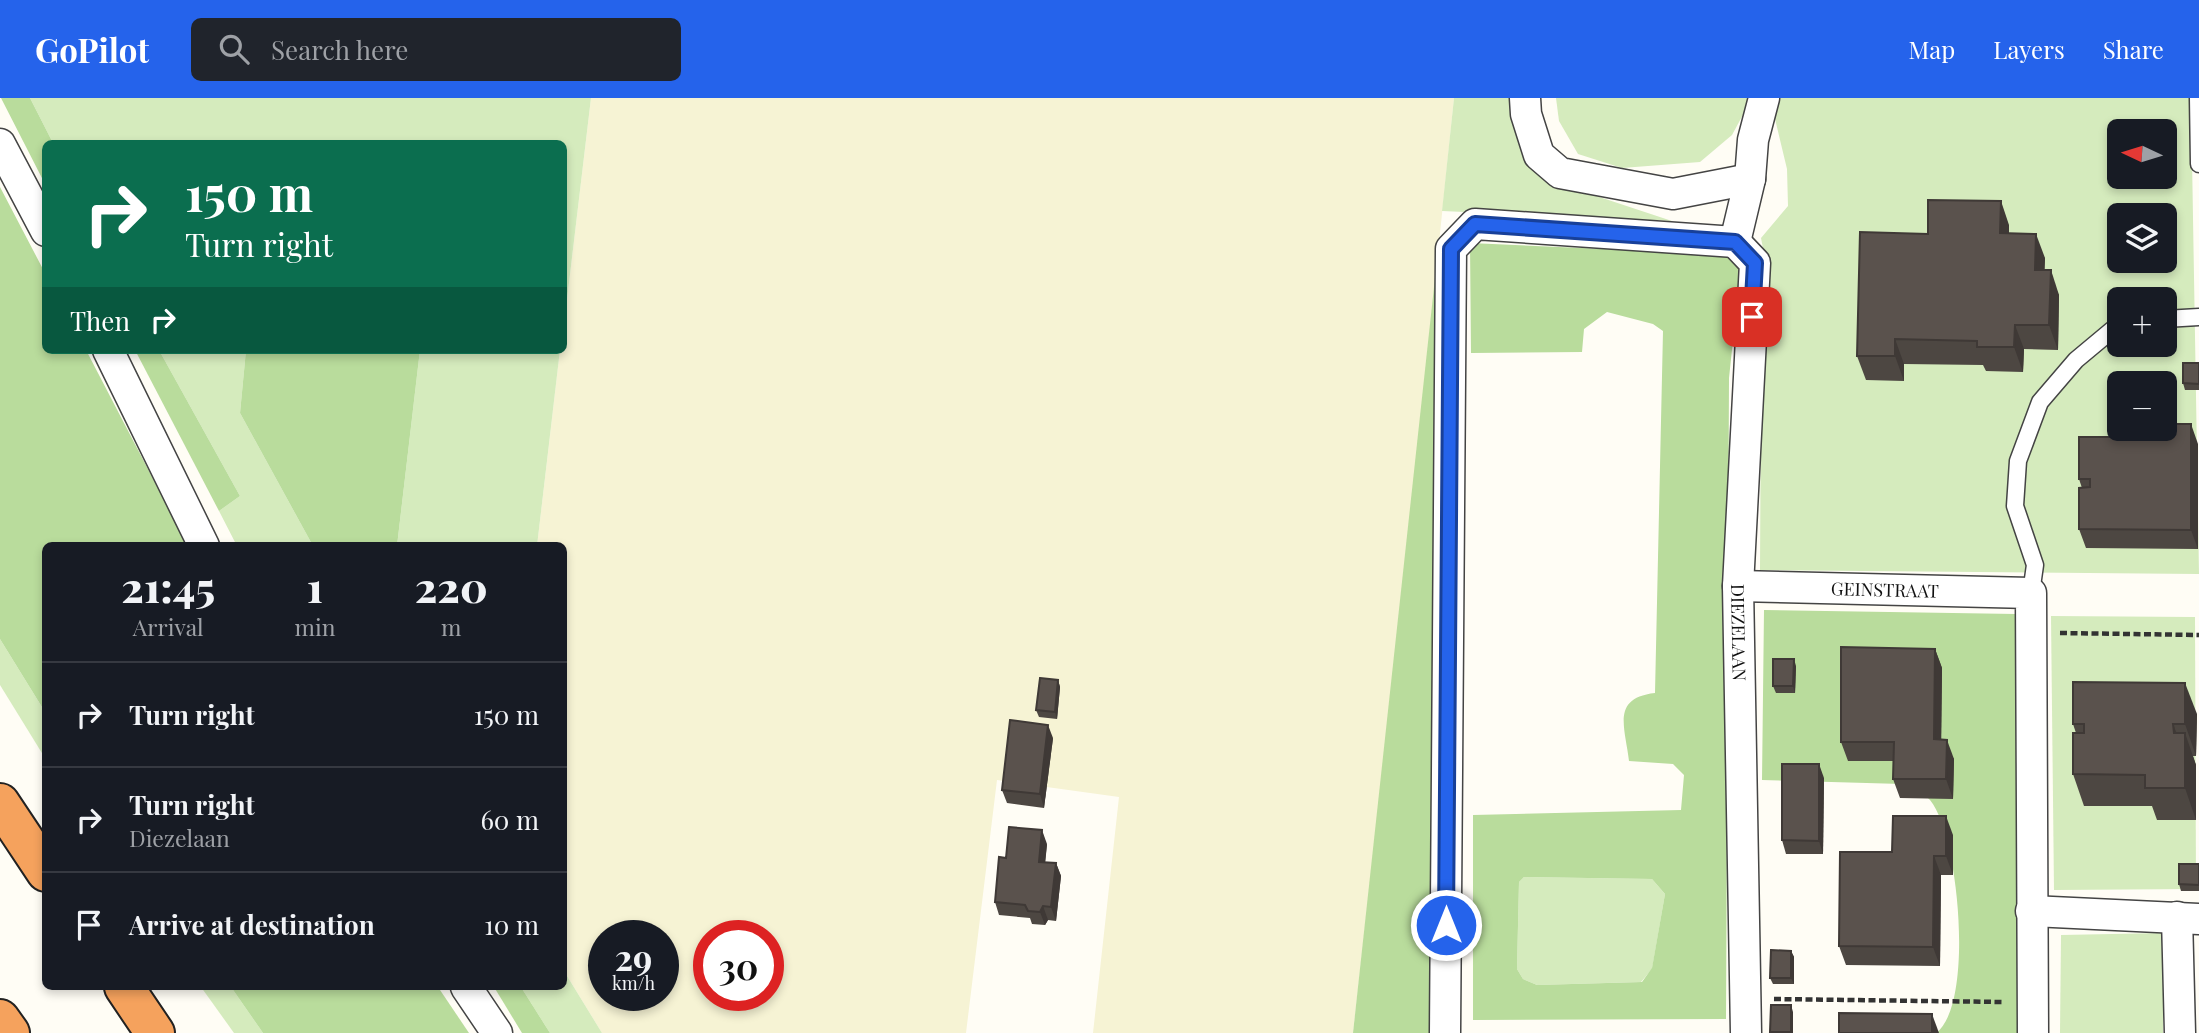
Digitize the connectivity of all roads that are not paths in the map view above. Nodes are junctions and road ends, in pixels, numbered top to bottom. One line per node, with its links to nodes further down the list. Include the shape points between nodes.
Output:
1 (1525, 98): 6 (street, via 1539,155 1560,173 1673,194)
2 (1764, 98): 6 (street, via 1753,139)
3 (2198, 98): 5 (lane)
4 (0, 144): 7 (street)
5 (2199, 164)
6 (1750, 179): 8 (street)
7 (42, 223)
8 (1735, 242): 14 (street, DIEZELAAN, via 1755,263); 26 (street, via 1475,224 1451,249)
9 (2199, 317): 10 (lane)
10 (2177, 318)
11 (2107, 337): 15 (lane, via 2076,360 2040,402 2018,461 2015,506 2035,565)
12 (110, 354): 13 (street)
13 (202, 542)
14 (1738, 586): 15 (street, GEINSTRAAT); 27 (street, DIEZELAAN)
15 (2031, 593): 18 (street)
16 (0, 803): 17 (highway)
17 (42, 866)
18 (2031, 911): 19 (street); 28 (street)
19 (2188, 918): 29 (street)
20 (126, 990): 24 (highway)
21 (468, 990): 25 (street)
22 (0, 1019): 23 (highway)
23 (10, 1033)
24 (155, 1033)
25 (497, 1033)
26 (1445, 1033)
27 (1746, 1033)
28 (2033, 1033)
29 (2180, 1033)

